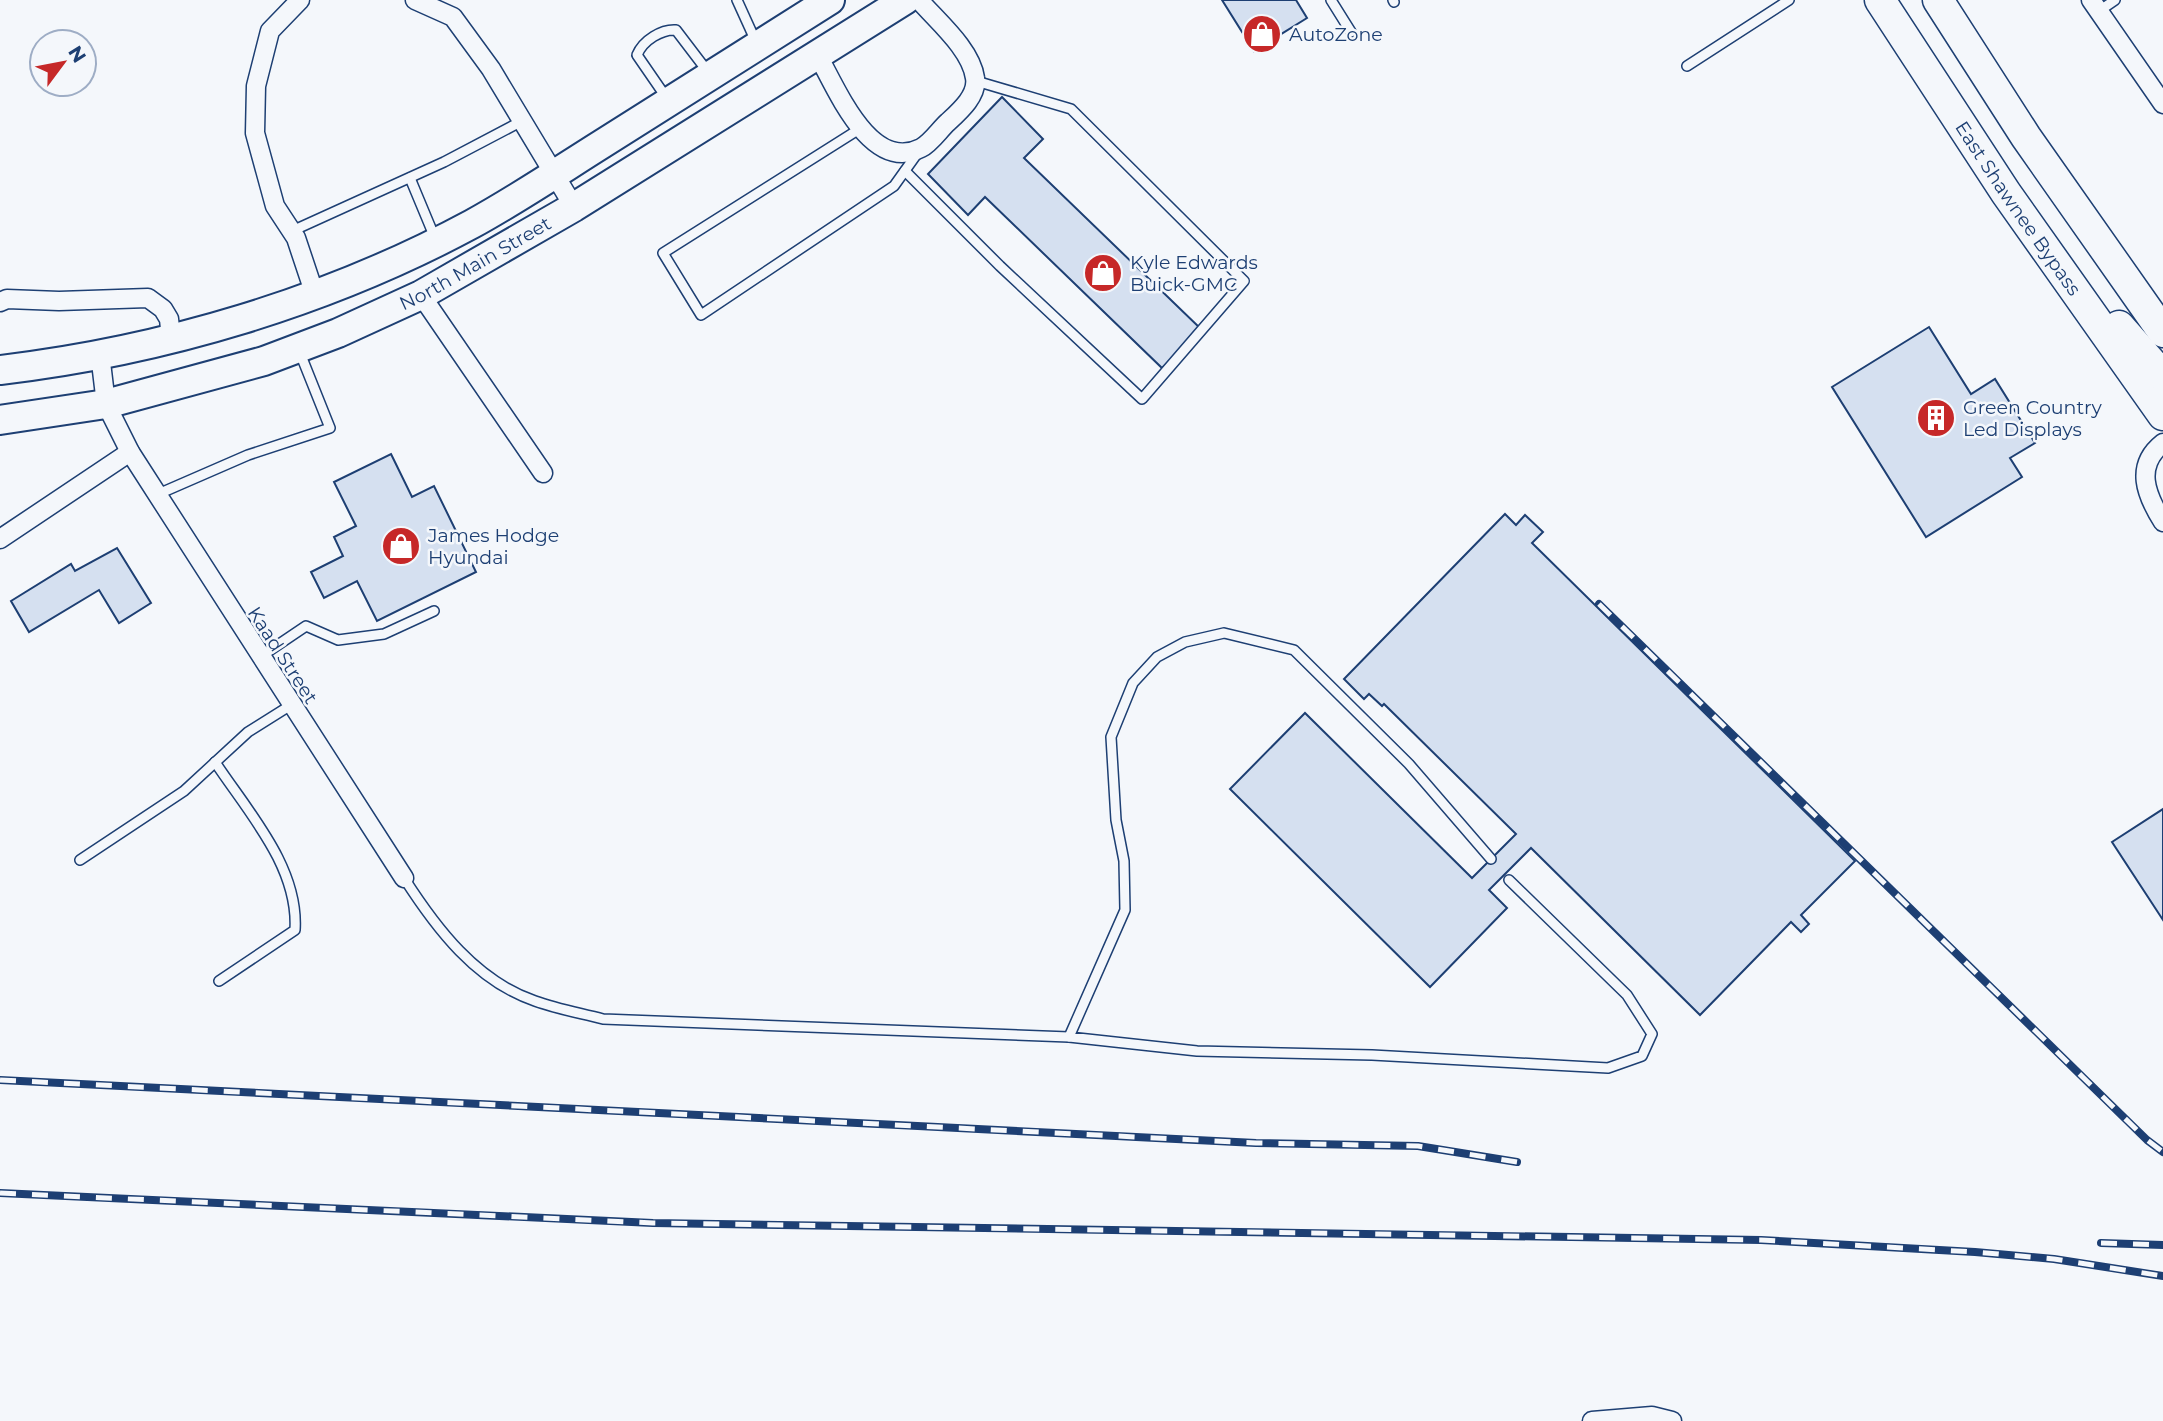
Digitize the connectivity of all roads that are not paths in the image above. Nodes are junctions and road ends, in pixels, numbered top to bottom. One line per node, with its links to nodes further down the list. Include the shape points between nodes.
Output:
1 (300, 0): 28 (street, via 270,31 256,86 255,133 263,167 275,206)
2 (415, 0): 21 (street, via 453,17)
3 (737, 0): 14 (lane)
4 (830, 0): 14 (main road, North Main Street)
5 (905, 0): 15 (main road, North Main Street)
6 (919, 0): 18 (street, via 971,62)
7 (1331, 0): 13 (lane)
8 (1789, 0): 16 (lane)
9 (1880, 0): 30 (highway, East Shawnee Bypass)
10 (1938, 0): 34 (highway)
11 (2115, 0): 12 (lane)
12 (2095, 6): 20 (street)
13 (1351, 32)
14 (758, 45): 17 (main road, North Main Street)
15 (817, 54): 22 (street); 27 (main road, North Main Street)
16 (1687, 66)
17 (711, 75): 19 (main road, North Main Street); 19 (lane, via 676,30 665,29 640,47 637,55)
18 (976, 81): 23 (street, via 968,102); 24 (lane, via 1071,109 1244,281 1142,399)
19 (669, 102): 25 (main road, North Main Street)
20 (2163, 104)
21 (522, 121): 25 (street); 26 (lane)
22 (861, 128): 23 (street, via 878,147 896,153); 24 (lane, via 663,253 701,315 894,186)
23 (922, 148): 24 (lane)
24 (905, 171)
25 (554, 174): 27 (street); 29 (main road, North Main Street)
26 (410, 178): 28 (lane); 29 (lane)
27 (574, 206): 32 (main road, North Main Street)
28 (292, 231): 31 (street)
29 (436, 241): 31 (main road, North Main Street)
30 (2041, 245): 39 (highway); 41 (highway, East Shawnee Bypass)
31 (315, 295): 35 (main road, North Main Street)
32 (421, 295): 36 (main road, North Main Street); 45 (street)
33 (0, 302): 35 (street, via 148,298 163,309)
34 (2163, 332)
35 (172, 338): 37 (main road, North Main Street)
36 (299, 348): 40 (main road, North Main Street); 46 (lane, via 330,428 248,455)
37 (100, 354): 38 (main road, North Main Street); 40 (street, Kaad Street)
38 (0, 370)
39 (2163, 376)
40 (106, 404): 42 (main road, North Main Street); 44 (street, Kaad Street)
41 (2163, 415)
42 (0, 420)
43 (2163, 443): 47 (street, via 2145,466 2145,486)
44 (130, 452): 46 (street, Kaad Street); 48 (street)
45 (543, 473)
46 (156, 495): 50 (street, Kaad Street)
47 (2163, 522)
48 (0, 539)
49 (435, 611): 50 (lane, via 384,634 338,640 306,626)
50 (260, 657): 51 (street, Kaad Street)
51 (291, 705): 52 (lane, via 248,732); 55 (street, Kaad Street)
52 (215, 762): 54 (lane, via 184,791); 57 (lane, via 279,858 296,910 295,930)
53 (1491, 859): 58 (lane, via 1409,764 1294,650 1224,633 1185,642 1157,657 1133,683 1111,737 1125,910)
54 (80, 860)
55 (404, 878): 58 (lane, via 472,966 533,1001 603,1019)
56 (1509, 880): 58 (lane, via 1627,995 1652,1034 1642,1056 1608,1069 1371,1055 1197,1051)
57 (219, 981)
58 (1069, 1037)
59 (1592, 1421): 60 (street, via 1652,1416)
60 (1672, 1421)

